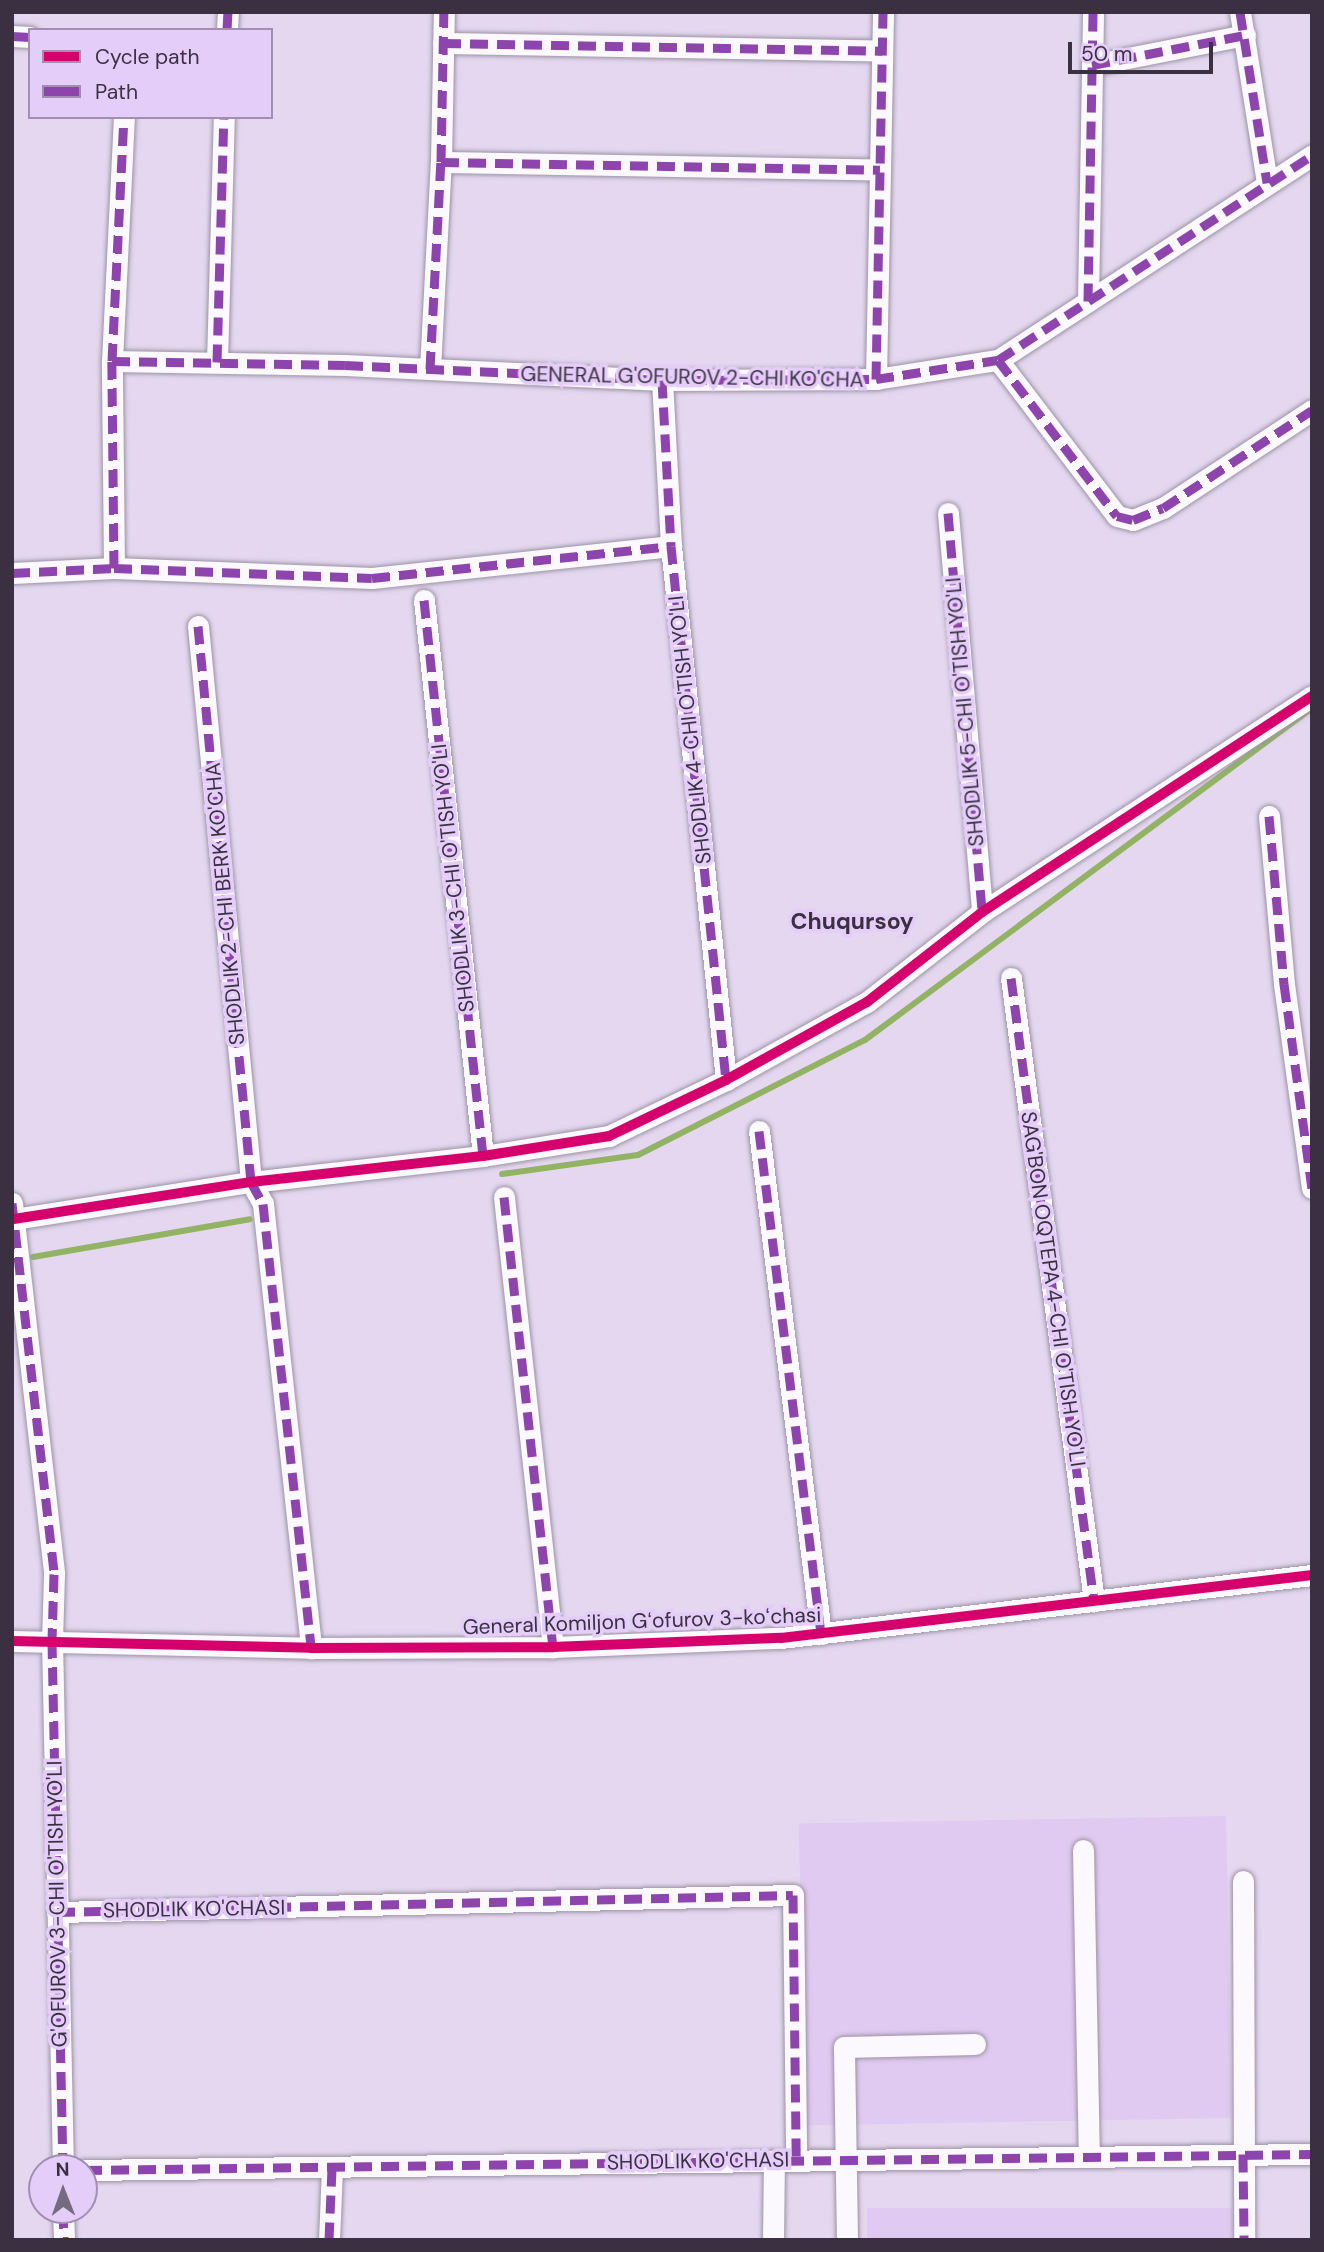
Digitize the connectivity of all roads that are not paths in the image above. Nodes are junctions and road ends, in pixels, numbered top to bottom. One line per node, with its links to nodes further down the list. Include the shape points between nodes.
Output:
1 (444, 12): 6 (street)
2 (883, 12): 7 (street)
3 (1093, 12): 8 (street)
4 (1240, 12): 5 (street)
5 (1245, 35): 8 (street); 14 (street)
6 (443, 43): 7 (street); 12 (street)
7 (882, 51): 13 (street)
8 (1092, 65): 15 (street)
9 (124, 119): 17 (street)
10 (224, 119): 18 (street)
11 (1312, 155): 14 (street, GENERAL G'OFUROV 2-CHI KO'CHA)
12 (441, 162): 13 (street); 19 (street)
13 (880, 170): 20 (street)
14 (1268, 183): 15 (street, GENERAL G'OFUROV 2-CHI KO'CHA)
15 (1088, 301): 16 (street, GENERAL G'OFUROV 2-CHI KO'CHA)
16 (999, 360): 20 (street, GENERAL G'OFUROV 2-CHI KO'CHA); 22 (street, via 1117,516 1133,520 1163,508)
17 (112, 361): 18 (street, GENERAL G'OFUROV 2-CHI KO'CHA); 25 (street)
18 (217, 362): 19 (street, GENERAL G'OFUROV 2-CHI KO'CHA)
19 (430, 369): 21 (street, GENERAL G'OFUROV 2-CHI KO'CHA)
20 (876, 379): 21 (street, GENERAL G'OFUROV 2-CHI KO'CHA)
21 (662, 380): 24 (street, SHODLIK 4-CHI O'TISH YO'LI)
22 (1312, 410)
23 (948, 513): 31 (street, SHODLIK 5-CHI O'TISH YO'LI)
24 (671, 546): 25 (street, via 372,578); 33 (street, SHODLIK 4-CHI O'TISH YO'LI)
25 (114, 568): 26 (street)
26 (12, 573)
27 (424, 600): 35 (street, SHODLIK 3-CHI O'TISH YO'LI)
28 (198, 626): 36 (street, SHODLIK 2-CHI BERK KO'CHA)
29 (1312, 696): 31 (street)
30 (1269, 816): 37 (street, via 1284,985)
31 (982, 912): 33 (street, via 867,1002)
32 (1012, 978): 41 (street, SAG'BON OQTEPA 4-CHI O'TISH YO'LI)
33 (726, 1080): 35 (street, via 609,1136)
34 (759, 1131): 42 (street)
35 (482, 1156): 36 (street)
36 (251, 1182): 39 (street); 46 (street, SHODLIK 2-CHI BERK KO'CHA, via 263,1204)
37 (1312, 1188)
38 (504, 1197): 45 (street)
39 (13, 1211): 43 (street, G'OFUROV 3-CHI O'TISH YO'LI, via 54,1574)
40 (1312, 1575): 41 (street, General Komiljon Gʻofurov 3-koʻchasi)
41 (1094, 1601): 42 (street, General Komiljon Gʻofurov 3-koʻchasi)
42 (821, 1634): 45 (street, General Komiljon Gʻofurov 3-koʻchasi)
43 (52, 1640): 44 (street, General Komiljon Gʻofurov 3-koʻchasi); 46 (street, General Komiljon Gʻofurov 3-koʻchasi); 49 (street, G'OFUROV 3-CHI O'TISH YO'LI)
44 (12, 1641)
45 (553, 1647): 46 (street, General Komiljon Gʻofurov 3-koʻchasi)
46 (311, 1648)
47 (1083, 1850): 54 (street)
48 (1243, 1881): 52 (street)
49 (57, 1912): 51 (street, G'OFUROV 3-CHI O'TISH YO'LI); 55 (street, SHODLIK KO'CHASI, via 793,1895)
50 (975, 2045): 56 (street, via 844,2047)
51 (63, 2154)
52 (1243, 2154): 53 (street, SHODLIK KO'CHASI); 54 (street, SHODLIK KO'CHASI); 63 (street)
53 (1312, 2154)
54 (1089, 2156): 56 (street, SHODLIK KO'CHASI)
55 (796, 2159): 56 (street, SHODLIK KO'CHASI); 57 (street, SHODLIK KO'CHASI)
56 (848, 2159): 62 (street)
57 (774, 2160): 58 (street, SHODLIK KO'CHASI); 61 (street)
58 (332, 2169): 59 (street, SHODLIK KO'CHASI); 60 (street)
59 (98, 2170)
60 (329, 2240)
61 (774, 2240)
62 (847, 2240)
63 (1244, 2240)

